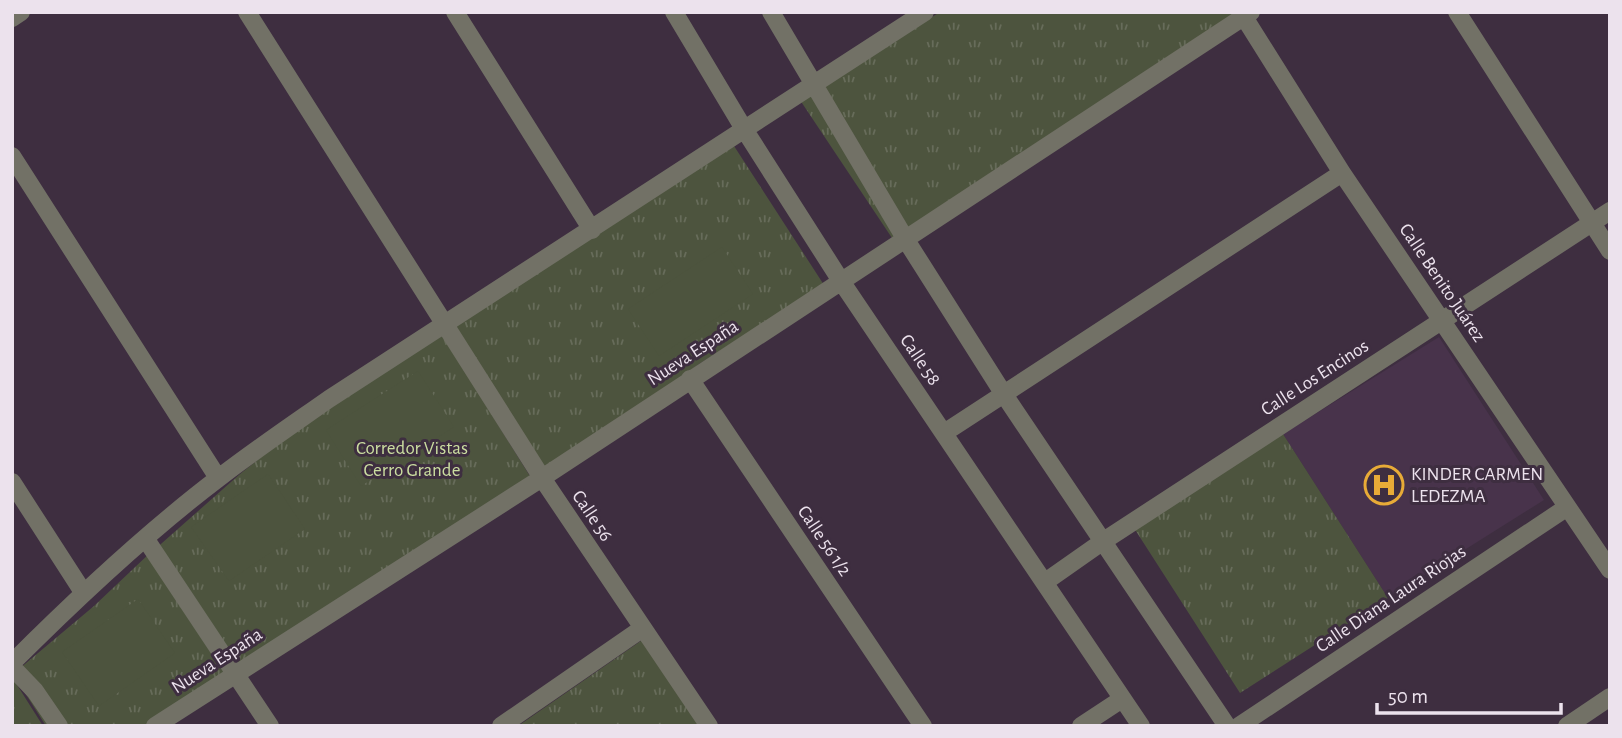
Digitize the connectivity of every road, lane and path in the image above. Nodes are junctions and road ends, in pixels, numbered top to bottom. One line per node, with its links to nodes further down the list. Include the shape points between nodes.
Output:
1 (21, 12): 9 (street)
2 (247, 12): 21 (street, Calle 56)
3 (455, 12): 16 (street)
4 (674, 12): 11 (street, Calle 58)
5 (771, 12): 10 (street)
6 (925, 12): 10 (street)
7 (1457, 12): 15 (street)
8 (1247, 15): 13 (street, Calle Benito Juárez); 17 (street, Nueva España)
9 (12, 18)
10 (813, 85): 11 (street); 17 (street)
11 (744, 129): 16 (street); 19 (street, Calle 58)
12 (12, 156): 25 (street)
13 (1342, 173): 20 (street, Calle Benito Juárez); 23 (street)
14 (1610, 211): 15 (street, Calle Los Encinos)
15 (1592, 223): 18 (street); 20 (street, Calle Los Encinos)
16 (592, 230): 21 (street)
17 (906, 240): 19 (street, Nueva España); 23 (street)
18 (1610, 251)
19 (841, 281): 22 (street, Nueva España); 24 (street, Calle 58)
20 (1443, 321): 28 (street, Calle Benito Juárez); 30 (street, Calle Los Encinos)
21 (446, 325): 25 (street, via 329,399); 26 (street, Calle 56)
22 (690, 379): 26 (street, Nueva España); 44 (street, Calle 56 1/2)
23 (1003, 393): 24 (street); 30 (street)
24 (944, 433): 32 (street, Calle 58)
25 (218, 478): 29 (street)
26 (541, 478): 34 (street, Calle 56); 36 (street, Nueva España)
27 (12, 482): 33 (street)
28 (1566, 508): 31 (street, Calle Benito Juárez); 48 (street, Calle Diana Laura Riojas)
29 (145, 538): 33 (street); 36 (street)
30 (1102, 542): 32 (street, Calle Los Encinos); 47 (street)
31 (1610, 570)
32 (1045, 582): 38 (street, Calle 58)
33 (83, 592): 35 (street)
34 (643, 628): 42 (street); 43 (street, Calle 56)
35 (12, 665): 39 (street)
36 (236, 674): 40 (street, Nueva España); 41 (street)
37 (1610, 697): 49 (street)
38 (1122, 699): 45 (street); 46 (street, Calle 58)
39 (59, 726)
40 (155, 726)
41 (270, 726)
42 (501, 726)
43 (709, 726)
44 (923, 726)
45 (1081, 726)
46 (1141, 726)
47 (1227, 726)
48 (1239, 726)
49 (1567, 726)

